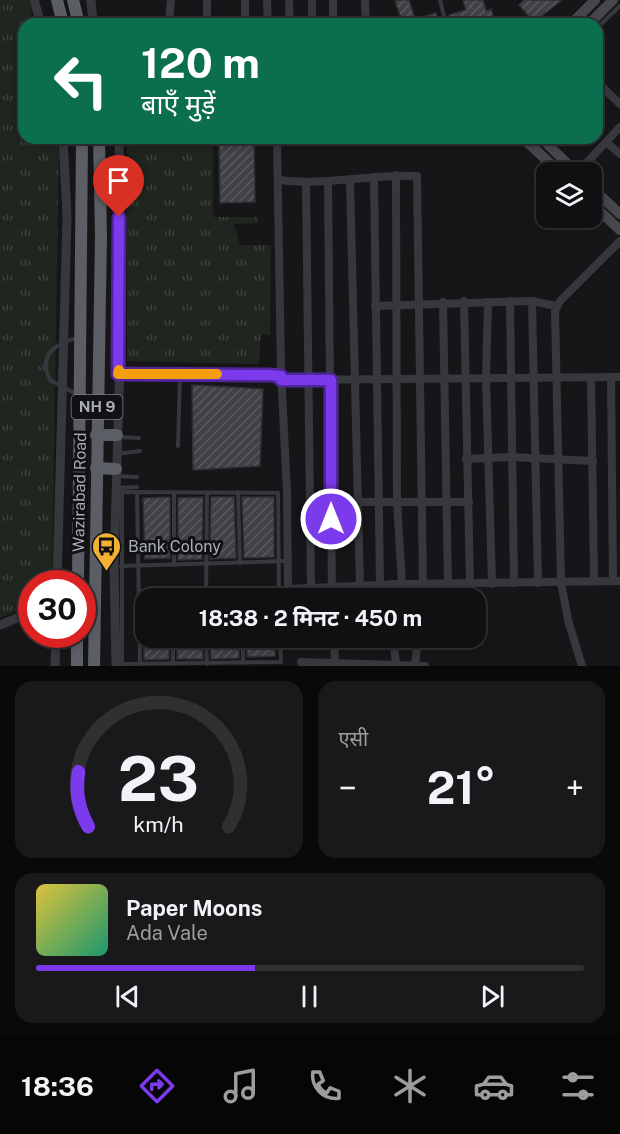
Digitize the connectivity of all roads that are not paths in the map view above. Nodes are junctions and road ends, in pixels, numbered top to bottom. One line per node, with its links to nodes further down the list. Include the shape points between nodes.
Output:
1 (34, 0): 17 (street)
2 (57, 0): 18 (highway)
3 (73, 0): 19 (highway)
4 (91, 0): 20 (street)
5 (171, 0): 21 (street)
6 (207, 0): 22 (street)
7 (245, 0): 23 (street)
8 (267, 0): 24 (street)
9 (289, 0): 25 (street)
10 (312, 0): 26 (street)
11 (333, 0): 27 (street)
12 (365, 0): 28 (street)
13 (440, 0): 29 (lane)
14 (595, 0): 30 (main road)
15 (613, 0): 31 (main road)
16 (620, 6): 32 (lane)
17 (39, 18)
18 (62, 18)
19 (78, 18)
20 (92, 18)
21 (169, 18)
22 (207, 18)
23 (245, 18)
24 (267, 18)
25 (290, 18)
26 (312, 18)
27 (333, 18)
28 (366, 18)
29 (444, 18)
30 (577, 18)
31 (595, 18)
32 (603, 22)
33 (603, 87): 34 (street)
34 (619, 101)
35 (620, 127): 36 (street)
36 (606, 142): 44 (street); 47 (street)
37 (63, 144): 69 (street, via 67,216)
38 (82, 144): 68 (highway, Wazirabad Road / NH 9)
39 (99, 144): 90 (highway, Wazirabad Road / NH 9)
40 (119, 144): 70 (street)
41 (278, 144): 50 (street)
42 (529, 144): 45 (main road)
43 (547, 144): 46 (main road)
44 (620, 153)
45 (548, 162)
46 (566, 162)
47 (587, 162)
48 (396, 175): 49 (street); 64 (street, via 417,176); 65 (street)
49 (374, 177): 51 (street); 66 (street)
50 (278, 180): 53 (street); 75 (street)
51 (350, 180): 52 (street); 84 (street)
52 (328, 181): 53 (street); 83 (street)
53 (306, 183): 82 (street)
54 (602, 197): 56 (main road)
55 (602, 213): 57 (main road)
56 (620, 214)
57 (620, 230)
58 (620, 242): 67 (street)
59 (464, 301): 61 (street); 62 (street); 80 (street)
60 (532, 301): 63 (street); 67 (street); 77 (street)
61 (443, 302): 64 (street); 79 (street)
62 (488, 302): 63 (street); 81 (street)
63 (510, 302): 76 (street)
64 (418, 303): 65 (street); 87 (street)
65 (397, 304): 66 (street); 86 (street)
66 (375, 306): 85 (street)
67 (556, 306): 78 (street)
68 (82, 337): 69 (lane); 89 (highway, Wazirabad Road / NH 9)
69 (63, 341): 88 (street); 88 (lane, via 49,351 44,363 50,380)
70 (118, 374): 71 (street); 91 (street)
71 (180, 374): 75 (street); 93 (lane)
72 (591, 377): 73 (street); 78 (street); 101 (street)
73 (611, 377): 74 (street); 125 (street)
74 (620, 377)
75 (281, 378): 82 (street); 116 (street, via 287,492)
76 (510, 378): 77 (street); 81 (street); 96 (street)
77 (533, 378): 78 (street); 97 (street)
78 (557, 378): 100 (street)
79 (446, 379): 80 (street); 87 (street); 113 (street)
80 (464, 379): 81 (street); 98 (street)
81 (486, 379): 99 (street)
82 (310, 380): 83 (street); 141 (street)
83 (331, 380): 84 (street); 142 (street)
84 (355, 380): 85 (street); 114 (street)
85 (376, 380): 86 (street); 110 (street)
86 (397, 380): 87 (street); 111 (street)
87 (420, 380): 112 (street)
88 (62, 389): 89 (lane); 122 (street)
89 (81, 396): 123 (highway, Wazirabad Road / NH 9)
90 (96, 435): 91 (highway); 102 (highway, Wazirabad Road / NH 9)
91 (117, 436): 92 (lane); 95 (street)
92 (139, 438)
93 (178, 446)
94 (140, 451): 95 (lane)
95 (117, 454): 103 (street)
96 (511, 457): 97 (street); 99 (street); 127 (street)
97 (534, 458): 100 (street); 128 (street)
98 (466, 459): 99 (street); 115 (street)
99 (490, 459): 132 (street)
100 (557, 459): 101 (street); 126 (street)
101 (593, 461): 124 (street)
102 (96, 468): 103 (highway); 167 (highway, Wazirabad Road / NH 9)
103 (116, 472): 104 (lane); 105 (street)
104 (137, 477)
105 (116, 488): 106 (lane); 168 (street)
106 (137, 489): 109 (lane); 120 (lane, via 122,492); 121 (lane)
107 (207, 492): 108 (lane); 109 (lane); 118 (lane)
108 (238, 492): 116 (lane, via 278,493); 117 (lane)
109 (174, 493): 119 (lane)
110 (379, 501): 111 (street); 114 (street); 133 (street)
111 (397, 501): 112 (street); 130 (street)
112 (421, 501): 113 (street); 134 (street)
113 (447, 501): 115 (street); 135 (street)
114 (358, 502): 136 (street)
115 (468, 502): 131 (street)
116 (282, 562): 117 (lane); 139 (lane); 140 (street)
117 (240, 563): 118 (lane)
118 (208, 564): 119 (lane); 138 (lane)
119 (174, 565): 121 (lane)
120 (121, 566): 121 (lane); 160 (lane, via 122,664)
121 (140, 566): 137 (lane)
122 (57, 570)
123 (78, 570)
124 (594, 579): 125 (street); 126 (street)
125 (617, 581)
126 (561, 582): 128 (street); 170 (street, via 567,620)
127 (514, 583): 128 (street); 132 (street)
128 (538, 583)
129 (392, 584): 130 (street); 133 (street); 143 (street)
130 (402, 584): 134 (street)
131 (470, 584): 132 (street); 135 (street)
132 (492, 584)
133 (380, 585): 136 (street)
134 (420, 585): 135 (street); 144 (street)
135 (448, 585)
136 (360, 587): 142 (street)
137 (140, 588)
138 (207, 588)
139 (279, 588)
140 (288, 588)
141 (311, 588)
142 (331, 588)
143 (392, 588)
144 (420, 588)
145 (18, 618): 146 (street)
146 (0, 625)
147 (56, 648): 165 (street)
148 (77, 648): 166 (highway)
149 (140, 648): 160 (lane)
150 (173, 648): 161 (lane)
151 (207, 648): 162 (lane)
152 (243, 648): 159 (lane)
153 (280, 648): 159 (lane, via 281,662)
154 (334, 648): 158 (street)
155 (394, 648): 163 (street)
156 (417, 648): 164 (street)
157 (301, 662): 158 (street)
158 (335, 662): 163 (street)
159 (243, 663): 162 (lane)
160 (140, 664): 161 (lane)
161 (173, 664): 162 (lane)
162 (207, 664)
163 (396, 664): 164 (street)
164 (415, 665): 169 (street)
165 (55, 666)
166 (77, 666)
167 (94, 666)
168 (116, 666)
169 (425, 666)
170 (582, 666)

